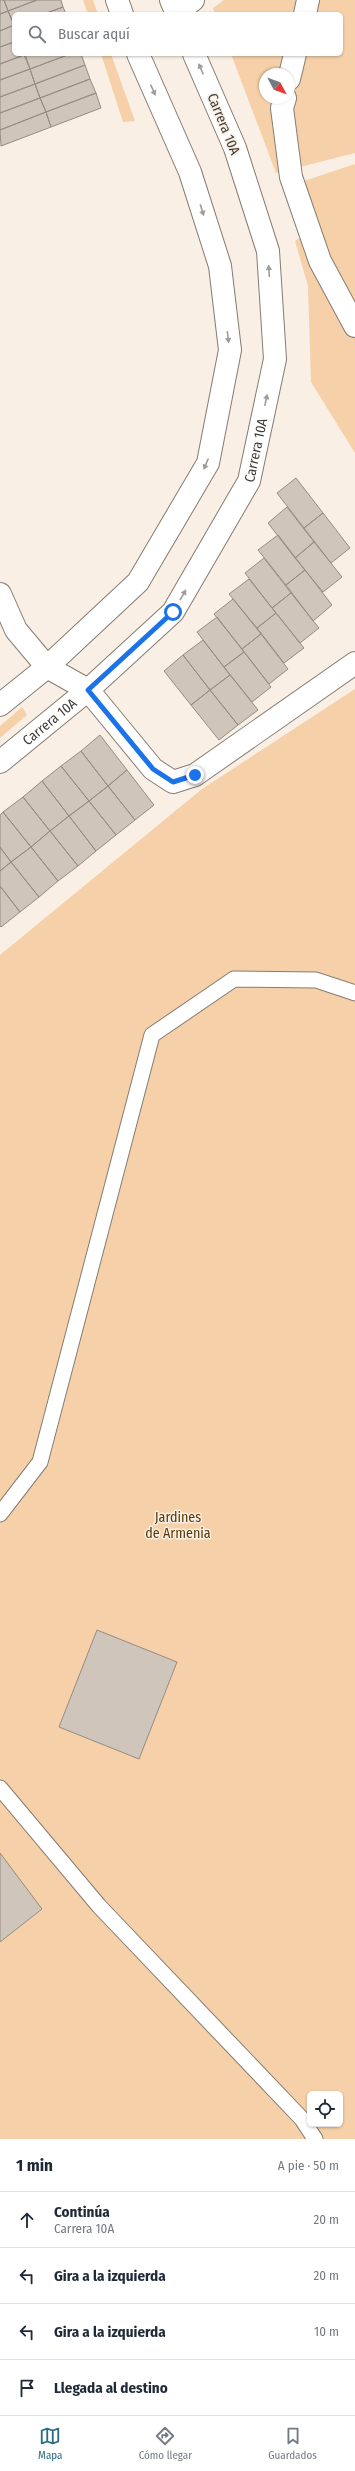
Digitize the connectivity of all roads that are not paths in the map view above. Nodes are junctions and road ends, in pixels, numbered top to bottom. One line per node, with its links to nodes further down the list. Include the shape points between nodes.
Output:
1 (117, 0): 3 (street)
2 (308, 0): 4 (street)
3 (121, 12)
4 (305, 12)
5 (139, 56): 13 (street, one-way to 13, via 190,172 220,266 230,350 208,462 138,582)
6 (195, 56): 14 (street, Carrera 10A, one-way to 6, via 173,612 249,481 275,359 268,251 235,148)
7 (295, 56): 8 (street)
8 (292, 68)
9 (283, 104): 10 (street, via 291,178 320,261)
10 (355, 326)
11 (0, 594): 13 (street, via 16,630)
12 (355, 663): 14 (street, via 195,775 173,782 153,769)
13 (47, 667): 14 (street); 15 (street)
14 (88, 690): 16 (street, Carrera 10A)
15 (0, 705)
16 (0, 762)
17 (355, 993): 18 (lane, via 316,980 234,979 152,1035 40,1462)
18 (0, 1514)
19 (0, 1788): 20 (lane, via 99,1906 302,2119)
20 (315, 2139)

